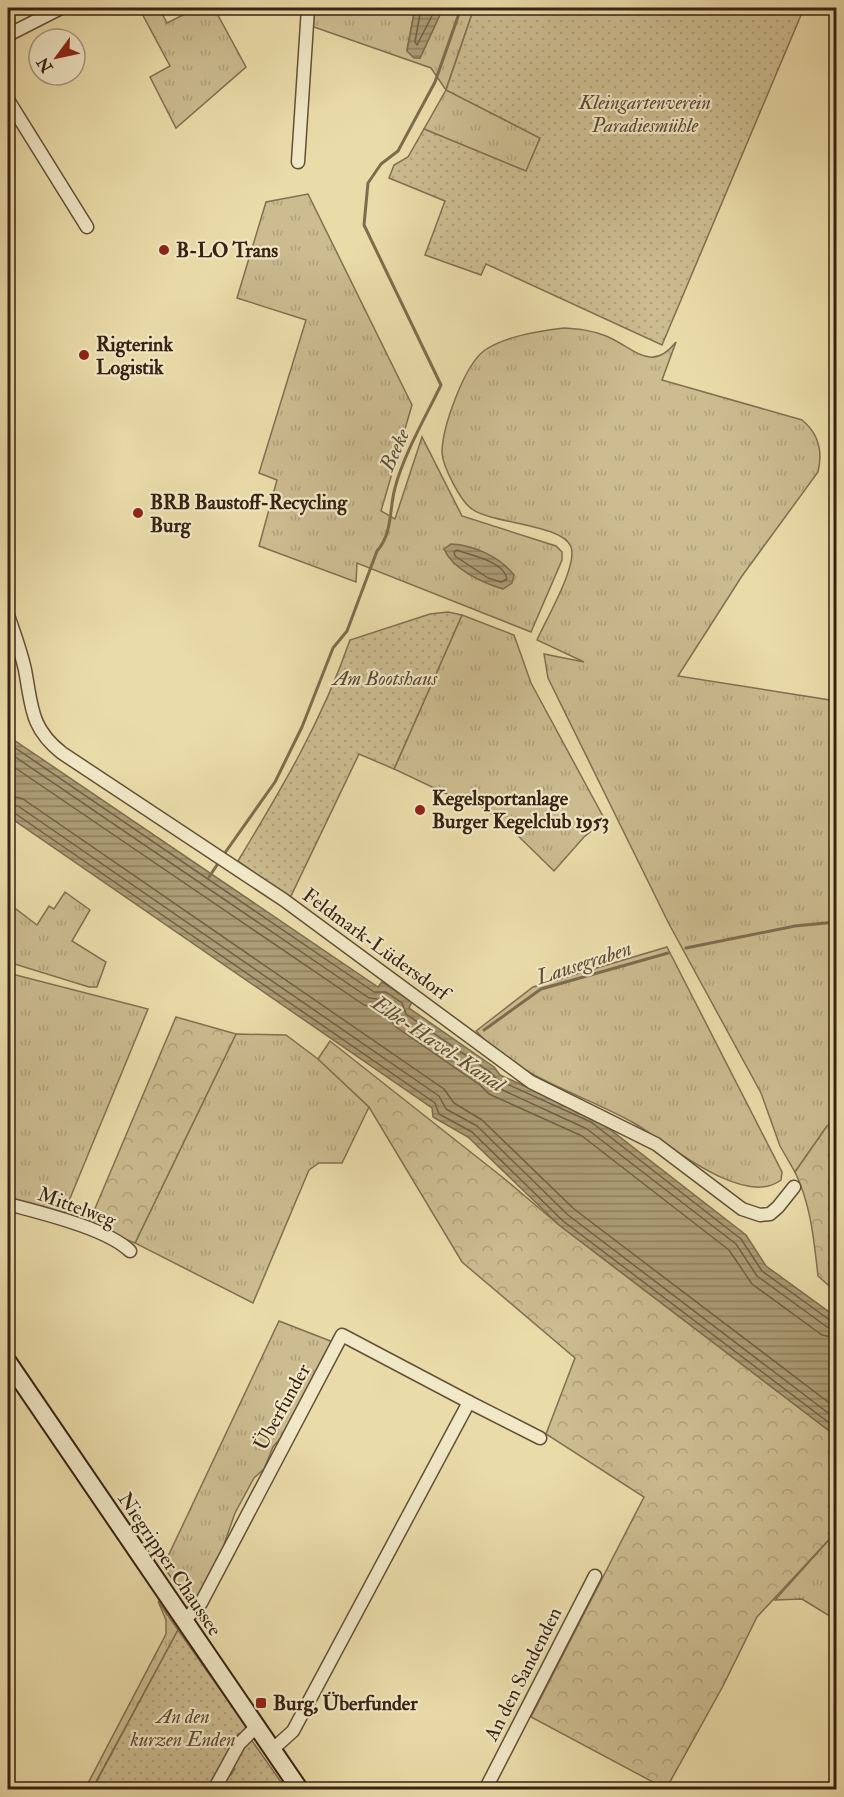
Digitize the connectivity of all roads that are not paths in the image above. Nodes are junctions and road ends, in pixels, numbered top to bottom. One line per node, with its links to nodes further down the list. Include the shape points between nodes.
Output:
1 (61, 8): 3 (street)
2 (308, 8): 5 (street)
3 (8, 35)
4 (8, 100): 6 (street)
5 (298, 162)
6 (87, 227)
7 (8, 615): 8 (street, Feldmark-Lüdersdorf, via 24,667 32,713 47,740 62,753 312,921 531,1082 656,1144 742,1209 770,1214)
8 (794, 1187)
9 (8, 1204): 10 (street, Mittelweg, via 65,1220 121,1243)
10 (130, 1251)
11 (8, 1362): 15 (main road, Niegripper Chaussee)
12 (469, 1402): 13 (street, Überfunder); 15 (street, Überfunder, via 342,1335 201,1603); 17 (street, via 293,1731)
13 (540, 1438)
14 (595, 1576): 20 (street, An den Sandenden)
15 (184, 1621): 16 (main road, Niegripper Chaussee)
16 (256, 1726): 17 (main road, Niegripper Chaussee); 18 (street, via 239,1744)
17 (273, 1749): 19 (main road, Niegripper Chaussee)
18 (214, 1790)
19 (300, 1790)
20 (485, 1790)

